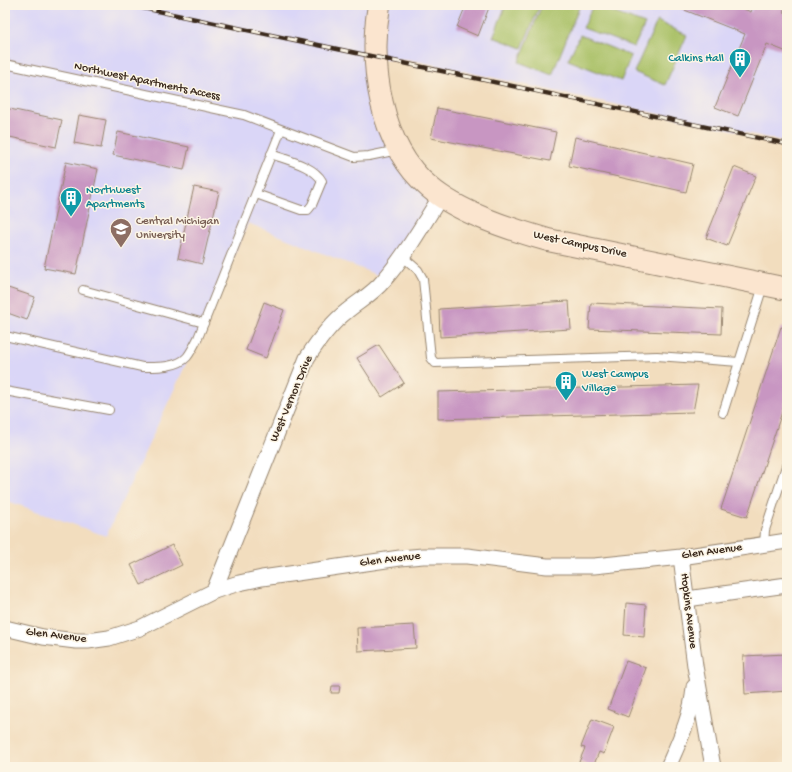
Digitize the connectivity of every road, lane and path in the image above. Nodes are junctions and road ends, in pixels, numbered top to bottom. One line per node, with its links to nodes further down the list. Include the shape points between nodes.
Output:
1 (379, 5): 4 (street, West Campus Drive, via 375,57 377,79 387,122)
2 (5, 64): 3 (lane, Northwest Apartments Access, via 244,115)
3 (281, 130): 4 (lane, Northwest Apartments Access, via 354,157); 5 (lane)
4 (399, 149): 7 (street, West Campus Drive, via 415,173)
5 (272, 154): 6 (lane); 6 (lane, via 312,170 322,181 308,210)
6 (256, 194): 12 (lane)
7 (441, 196): 8 (street, West Vernon Drive); 9 (street, West Campus Drive, via 491,221 548,240)
8 (402, 256): 14 (lane, via 418,270 423,279 430,358 435,363 657,356); 23 (street, West Vernon Drive, via 376,289 323,334 308,358)
9 (764, 284): 10 (street, West Campus Drive); 14 (lane)
10 (787, 289)
11 (83, 290): 12 (lane)
12 (204, 323): 13 (lane, via 186,358 159,368 142,367)
13 (5, 336)
14 (740, 362): 17 (lane)
15 (5, 391): 16 (lane)
16 (109, 410)
17 (723, 413)
18 (787, 463): 20 (lane, via 765,530)
19 (787, 541): 20 (street, Glen Avenue)
20 (764, 545): 21 (street, Glen Avenue)
21 (681, 557): 23 (street, Glen Avenue, via 569,567 467,556 424,556 262,578); 24 (street, Hopkins Avenue)
22 (787, 585): 24 (street)
23 (214, 591): 25 (street, Glen Avenue, via 156,621 108,638 76,641 43,637)
24 (687, 599): 26 (street, Hopkins Avenue)
25 (5, 628)
26 (695, 666): 27 (street, Hopkins Avenue, via 691,710); 28 (street, Hopkins Avenue)
27 (668, 767)
28 (713, 767)

